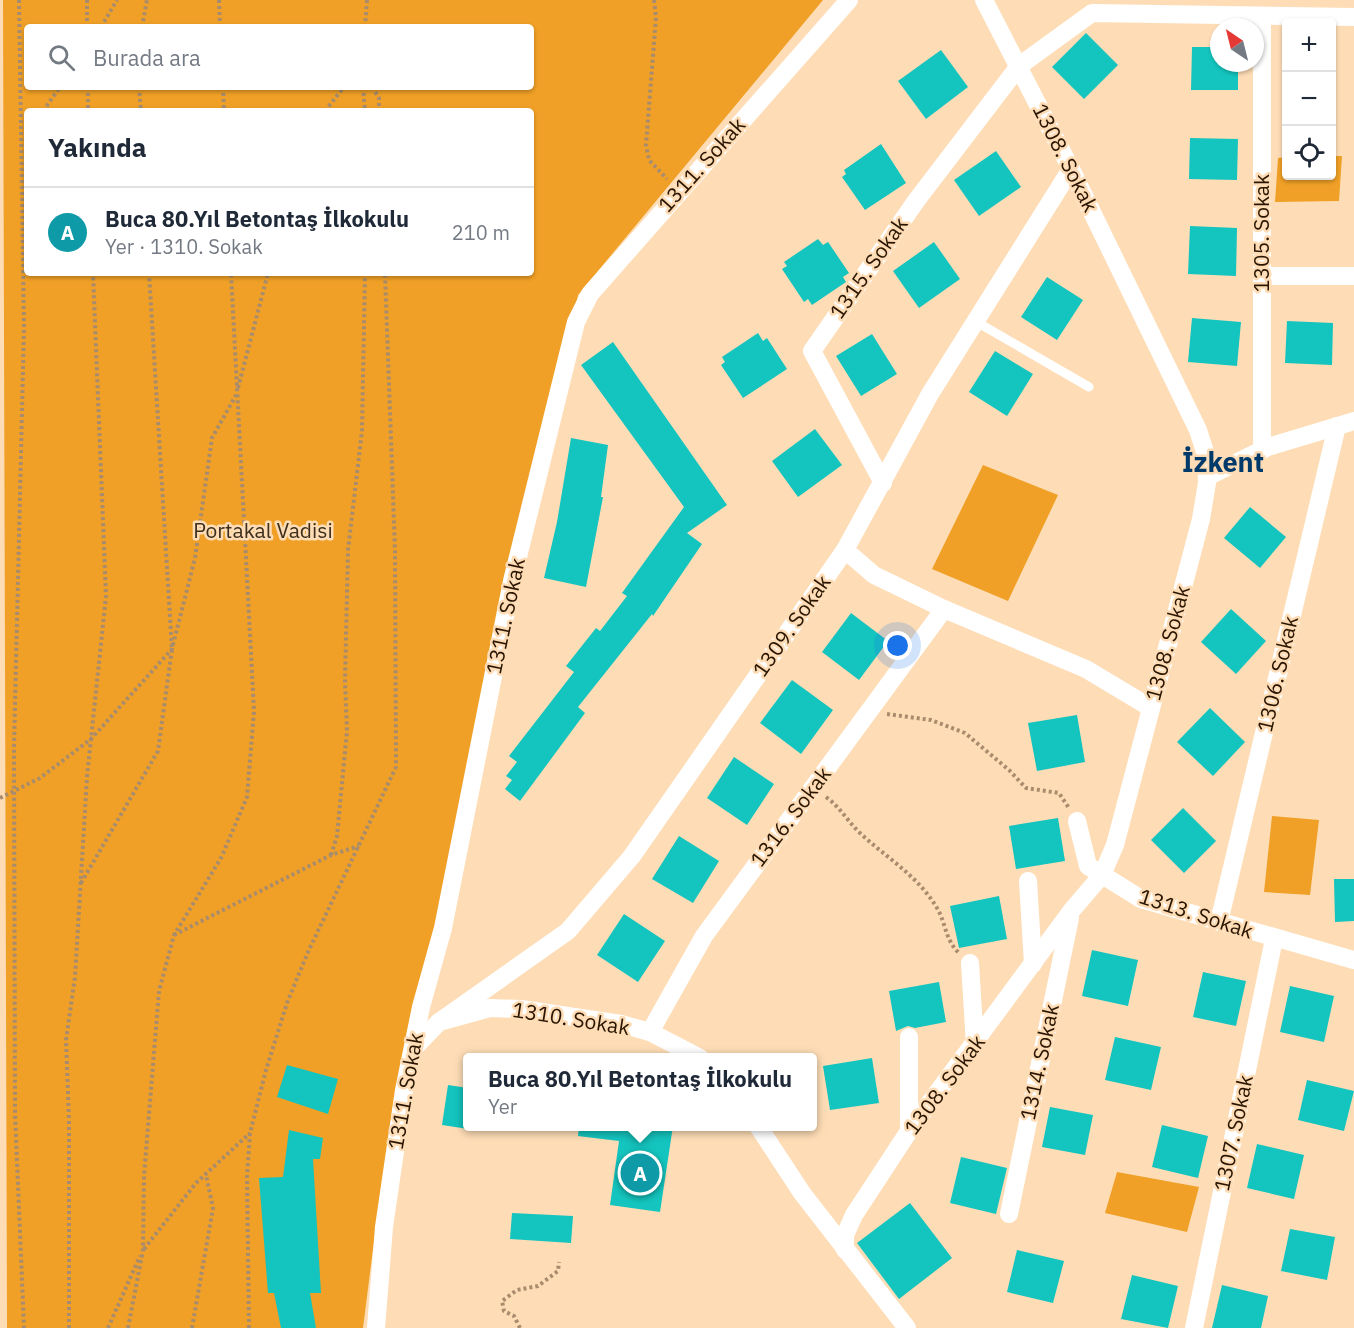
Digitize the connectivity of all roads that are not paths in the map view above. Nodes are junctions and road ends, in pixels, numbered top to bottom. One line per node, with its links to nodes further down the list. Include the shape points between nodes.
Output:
1 (849, 0): 34 (street, 1311. Sokak, via 678,190 590,294 576,322 512,581 443,928)
2 (984, 0): 8 (street, 1308. Sokak)
3 (1098, 7): 4 (street); 8 (street)
4 (1202, 7): 6 (street)
5 (1302, 8): 6 (street); 7 (street)
6 (1262, 16): 10 (street, 1305. Sokak)
7 (1354, 17)
8 (1019, 66): 9 (street, 1308. Sokak); 17 (street, 1315. Sokak, via 916,201 812,351)
9 (1071, 169): 12 (street, 1309. Sokak); 16 (street, 1308. Sokak, via 1182,393 1206,455)
10 (1262, 276): 11 (street); 15 (street, 1305. Sokak)
11 (1354, 276)
12 (975, 321): 13 (lane); 17 (street, 1309. Sokak, via 930,394)
13 (1089, 387)
14 (1345, 424): 15 (street); 25 (street, 1306. Sokak)
15 (1262, 450): 16 (street)
16 (1207, 477): 20 (street, 1308. Sokak, via 1200,519)
17 (883, 483): 18 (street, 1309. Sokak)
18 (845, 550): 19 (street, via 874,575); 30 (street, 1309. Sokak, via 632,856 568,931)
19 (944, 609): 20 (street, via 1086,669); 31 (street, 1316. Sokak, via 704,936)
20 (1151, 708): 22 (street, 1308. Sokak, via 1115,845)
21 (1077, 821): 22 (street, 1313. Sokak, via 1088,866)
22 (1102, 875): 24 (street, 1308. Sokak); 25 (street, 1313. Sokak, via 1141,899)
23 (1028, 881): 29 (street)
24 (1072, 910): 29 (street, 1308. Sokak); 38 (street, 1314. Sokak)
25 (1219, 922): 26 (street, 1313. Sokak)
26 (1274, 939): 27 (street, 1313. Sokak); 42 (street, 1307. Sokak)
27 (1354, 960)
28 (970, 963): 33 (street)
29 (1033, 964): 33 (street, 1308. Sokak)
30 (439, 1022): 31 (street, 1310. Sokak, via 490,1008 521,1009); 34 (street)
31 (650, 1032): 35 (street, 1310. Sokak)
32 (909, 1037): 37 (street)
33 (975, 1045): 37 (street, 1308. Sokak)
34 (413, 1049): 40 (street, 1311. Sokak, via 384,1227)
35 (690, 1053)
36 (762, 1131): 39 (street)
37 (909, 1131): 39 (street, 1308. Sokak, via 854,1215)
38 (1009, 1214)
39 (845, 1250): 41 (street)
40 (376, 1328)
41 (907, 1328)
42 (1194, 1328)

